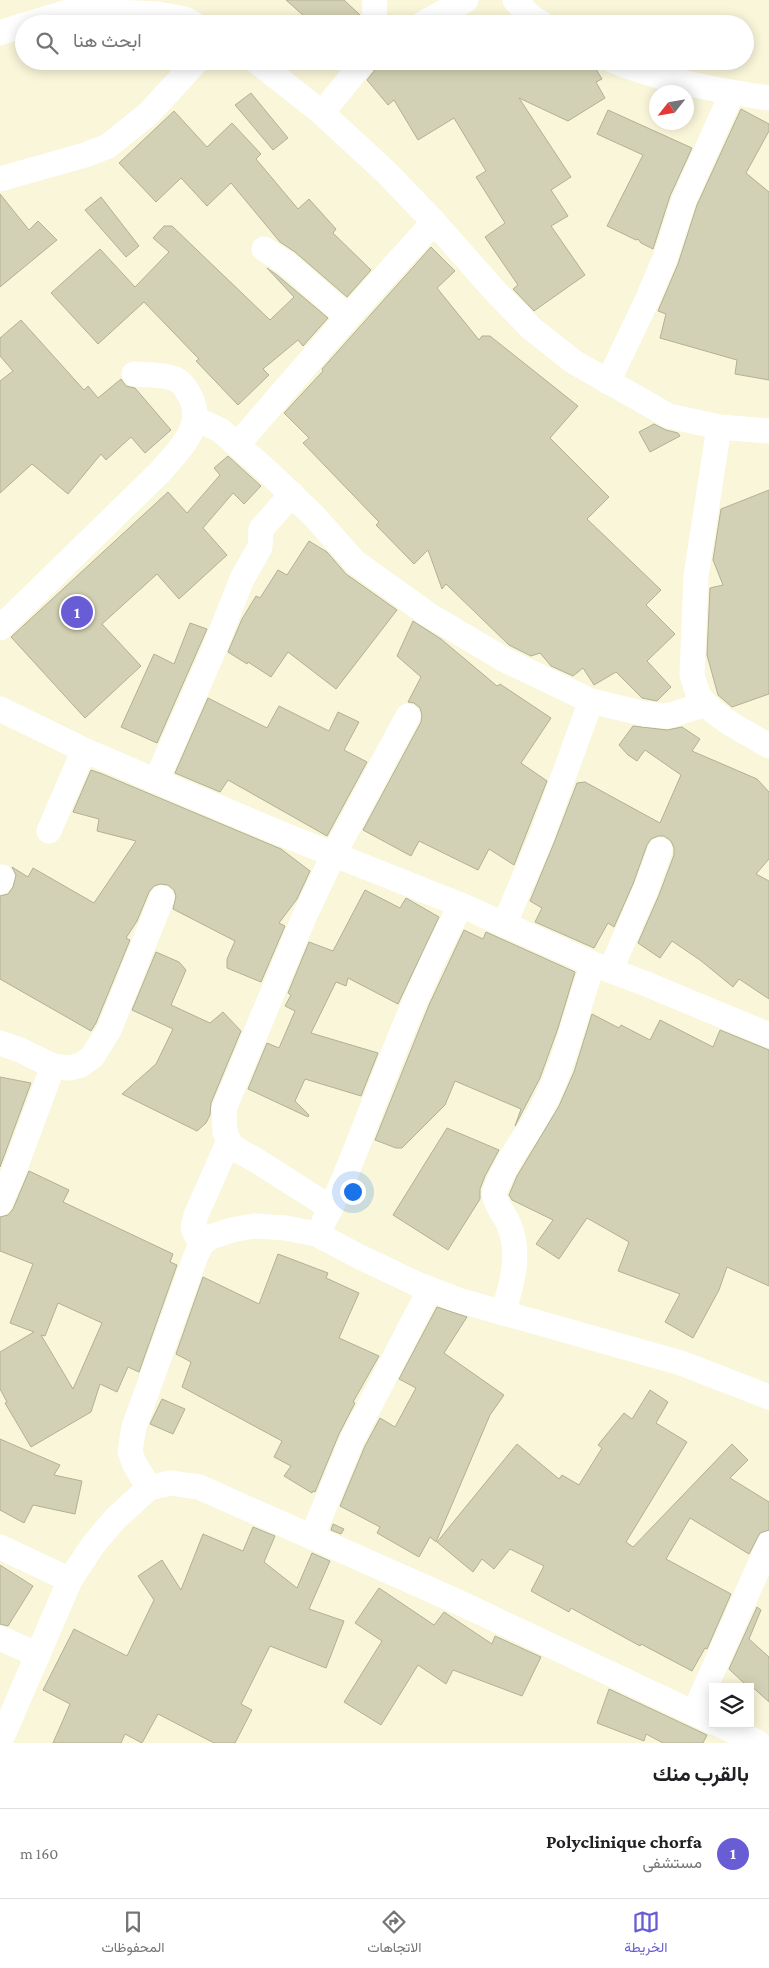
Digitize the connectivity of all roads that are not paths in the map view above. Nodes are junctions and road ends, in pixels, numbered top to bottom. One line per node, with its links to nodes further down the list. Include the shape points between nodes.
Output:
1 (375, 0): 7 (street)
2 (466, 0): 8 (street)
3 (514, 0): 9 (street)
4 (72, 5): 5 (street); 6 (street)
5 (49, 15)
6 (163, 15)
7 (374, 15)
8 (438, 15)
9 (529, 15)
10 (15, 28): 11 (street)
11 (0, 33)
12 (189, 70): 19 (street, via 148,114 108,146)
13 (268, 70): 18 (street)
14 (357, 70): 18 (street)
15 (637, 70): 16 (street)
16 (732, 93): 17 (street); 24 (street, via 684,200 648,298)
17 (769, 98)
18 (322, 112): 20 (street)
19 (0, 179)
20 (434, 222): 22 (street); 24 (street, via 532,329 574,362)
21 (264, 249): 22 (street, via 286,263)
22 (348, 317): 28 (street)
23 (134, 374): 25 (street, via 177,380 194,404)
24 (608, 382): 26 (street, via 669,416)
25 (196, 419): 28 (street, via 220,430); 30 (street, via 183,444 160,472)
26 (719, 427): 27 (street); 32 (street, via 696,576 692,675 699,697)
27 (769, 431)
28 (237, 446): 29 (street)
29 (292, 494): 31 (street, via 356,562 429,615 505,660); 37 (street, via 262,529 260,548 242,579)
30 (0, 628)
31 (591, 700): 32 (street, via 645,714 668,716); 43 (street, via 541,838)
32 (706, 704): 35 (street, via 731,724)
33 (0, 710): 36 (street)
34 (408, 716): 40 (street)
35 (764, 738)
36 (84, 750): 37 (street); 38 (street)
37 (156, 781): 40 (street)
38 (49, 831)
39 (660, 850): 44 (street, via 646,889)
40 (334, 854): 42 (street); 48 (street, via 305,914 224,1109 225,1132)
41 (162, 898): 47 (street, via 101,1044 81,1065 69,1068)
42 (462, 905): 43 (street); 50 (street, via 438,947)
43 (504, 925): 44 (street)
44 (602, 966): 45 (street); 54 (street, via 546,1100 494,1194 514,1241 514,1272)
45 (769, 1035)
46 (0, 1043): 47 (street)
47 (53, 1066): 49 (street)
48 (229, 1140): 50 (street, via 238,1152); 52 (street, via 196,1216 193,1228)
49 (0, 1203)
50 (331, 1208): 51 (street)
51 (316, 1234): 52 (street, via 254,1226 215,1236); 53 (street)
52 (201, 1245): 56 (street, via 134,1427 130,1451)
53 (430, 1289): 54 (street); 57 (street, via 352,1440)
54 (503, 1313): 55 (street, via 681,1363)
55 (769, 1397)
56 (149, 1488): 57 (street, via 170,1483 199,1486); 60 (street, via 115,1519)
57 (312, 1537): 63 (street)
58 (769, 1544): 63 (street)
59 (0, 1547): 60 (street)
60 (70, 1580): 62 (street)
61 (0, 1638): 62 (street)
62 (38, 1655): 65 (street)
63 (704, 1717)
64 (727, 1728): 66 (street)
65 (0, 1742)
66 (759, 1743)

